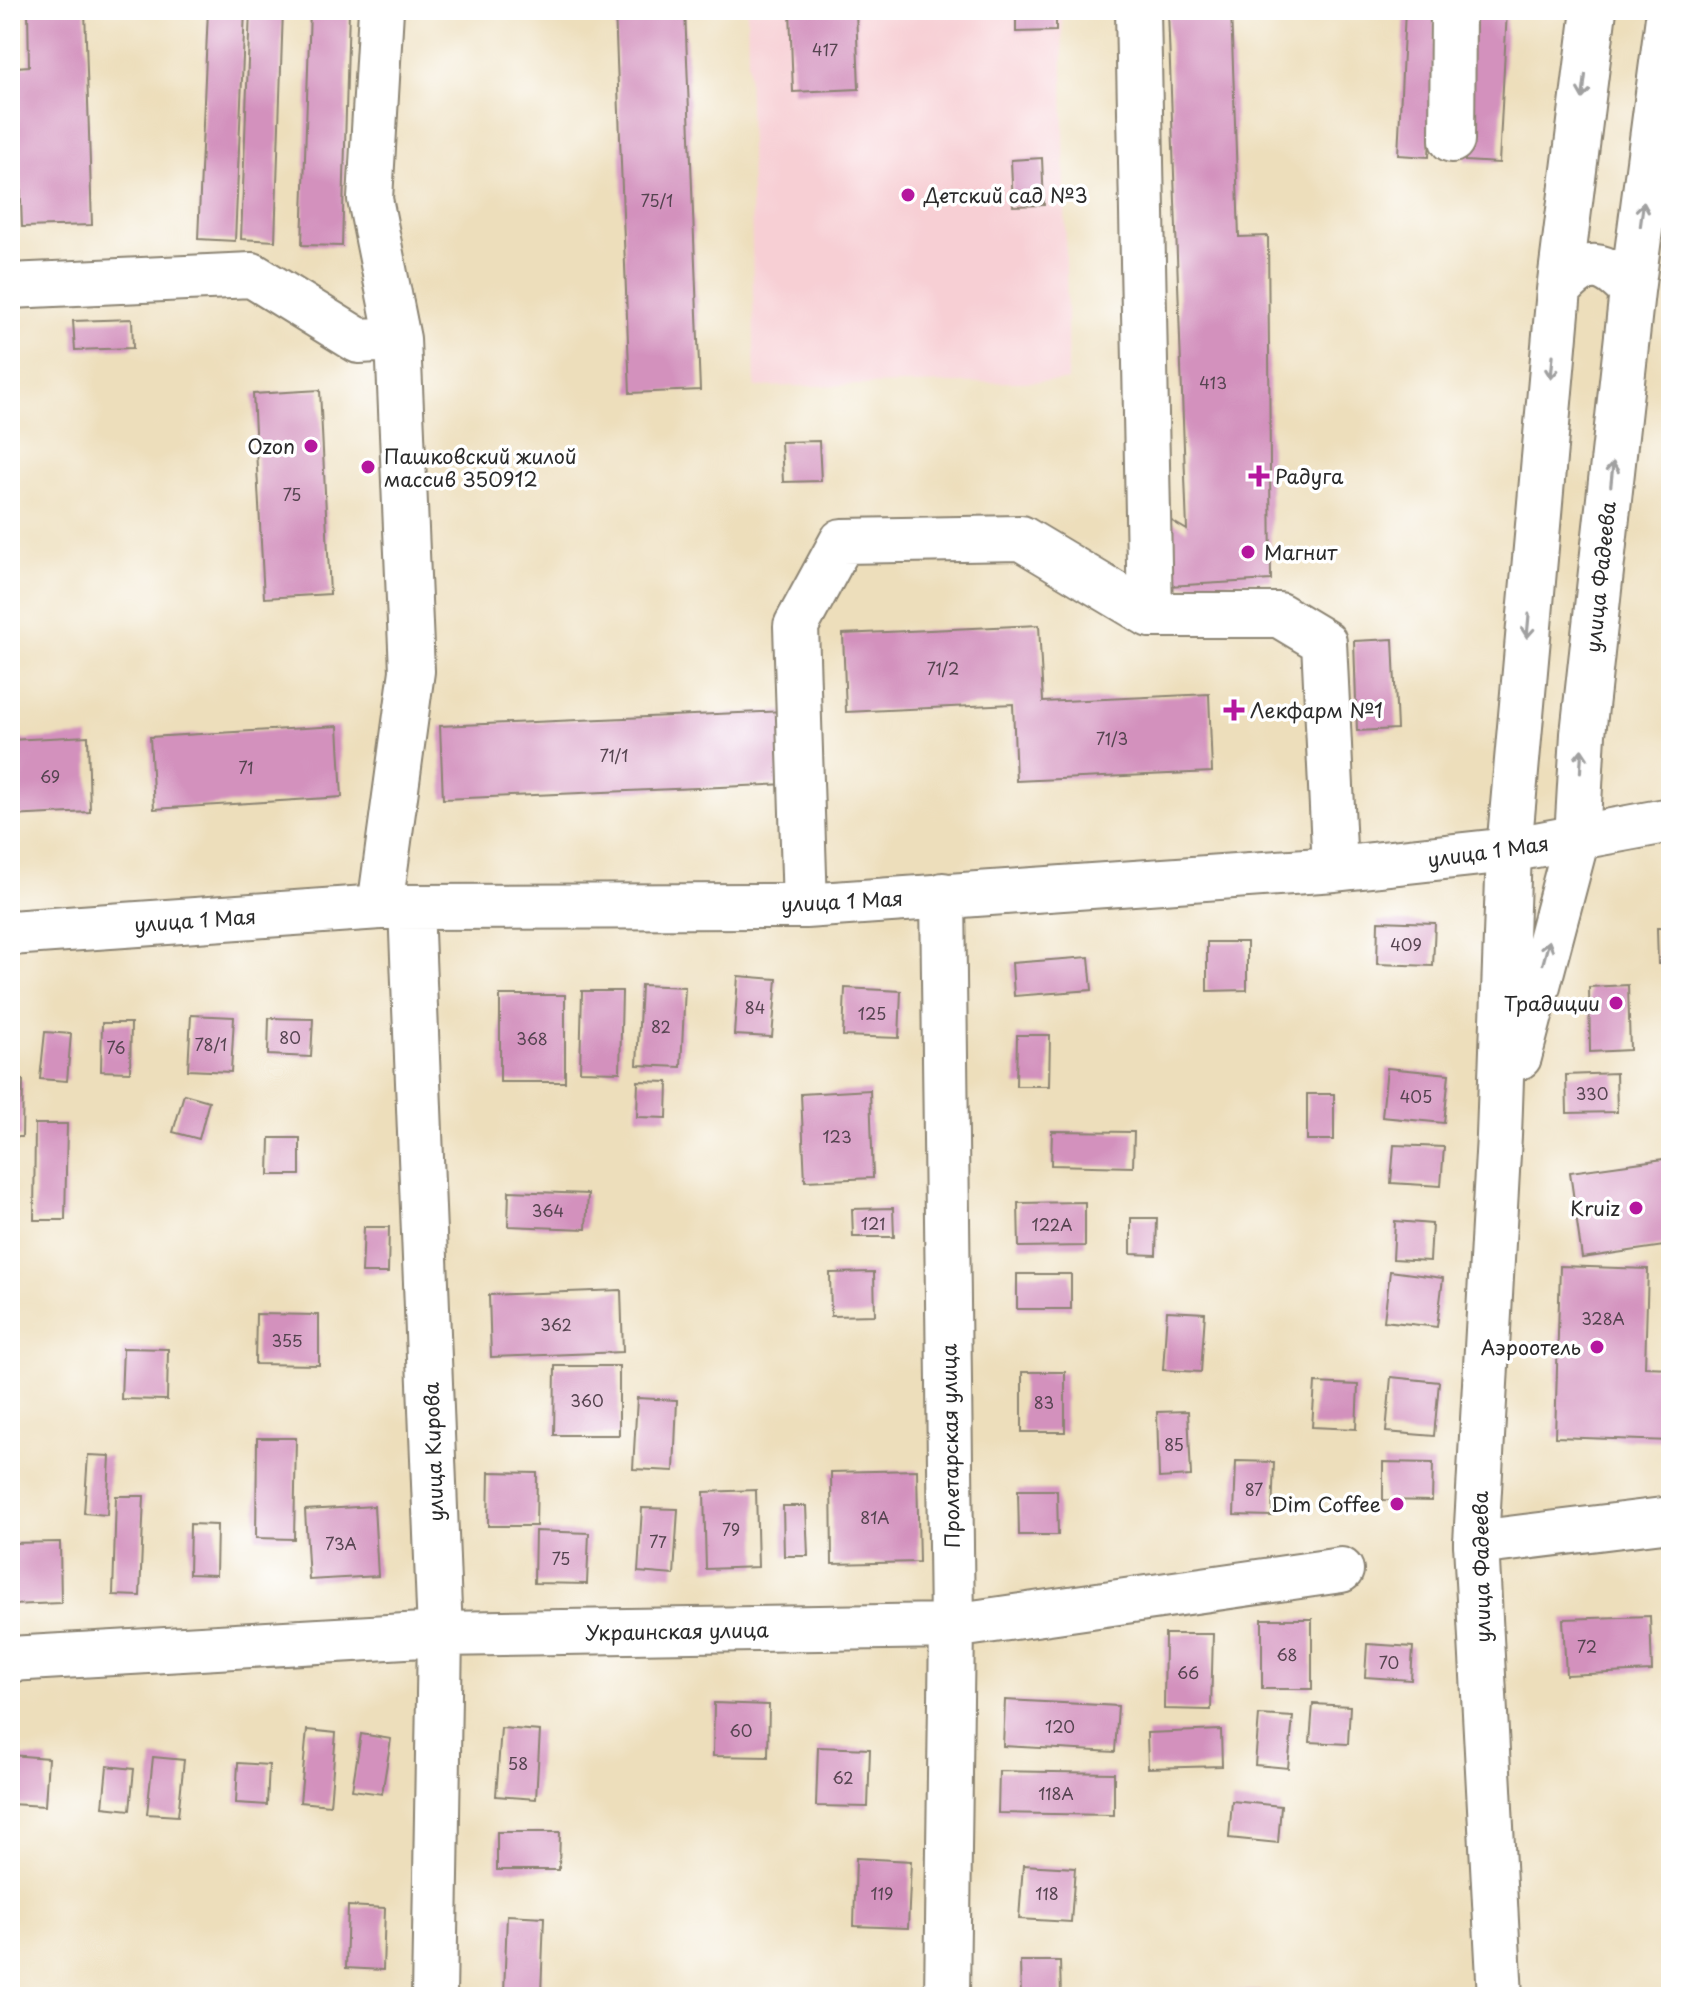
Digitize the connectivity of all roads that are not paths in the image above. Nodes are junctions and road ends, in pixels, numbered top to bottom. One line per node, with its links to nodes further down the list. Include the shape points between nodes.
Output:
1 (381, 10): 10 (street, улица Кирова, via 370,199)
2 (1138, 10): 11 (street)
3 (1453, 10): 6 (street)
4 (1594, 10): 8 (street, улица Фадеева, one-way to 8)
5 (1669, 10): 9 (street, улица Фадеева, one-way to 5)
6 (1452, 140)
7 (10, 286): 10 (street, via 252,275 359,341)
8 (1559, 290): 9 (street, via 1575,271 1595,265 1613,271); 14 (street, улица Фадеева, one-way to 14)
9 (1632, 291): 13 (street, улица Фадеева, one-way to 9, via 1583,734)
10 (398, 339): 18 (street, улица Кирова, via 412,671)
11 (1150, 615): 15 (street, via 1279,615 1324,642); 17 (street, via 1021,538 842,541 796,626)
12 (1671, 820): 13 (street, улица 1 Мая)
13 (1577, 838): 14 (street, улица 1 Мая); 20 (street, улица Фадеева, one-way to 13)
14 (1509, 850): 15 (street, улица 1 Мая); 20 (street, улица Фадеева)
15 (1335, 869): 16 (street, улица 1 Мая)
16 (943, 895): 17 (street, улица 1 Мая); 24 (street, Пролетарская улица)
17 (805, 906): 18 (street, улица 1 Мая)
18 (396, 907): 19 (street, улица 1 Мая); 25 (street, улица Кирова)
19 (10, 933)
20 (1499, 1136): 22 (street, улица Фадеева)
21 (1671, 1519): 22 (street)
22 (1476, 1543): 29 (street, улица Фадеева)
23 (1341, 1570): 24 (street, Украинская улица)
24 (952, 1626): 25 (street, Украинская улица); 28 (street, Пролетарская улица)
25 (440, 1634): 26 (street, Украинская улица); 27 (street, улица Кирова)
26 (10, 1659)
27 (434, 1997)
28 (947, 1997)
29 (1500, 1997)

